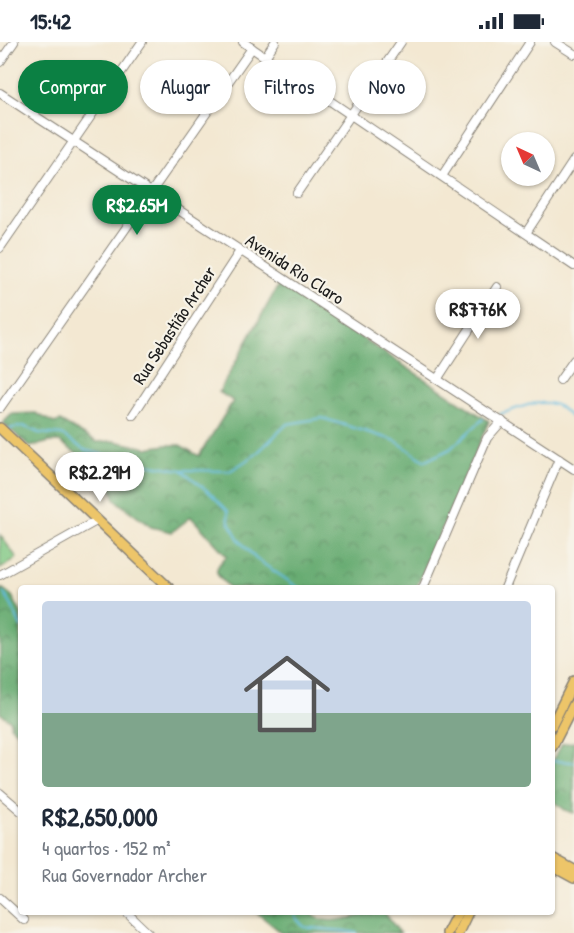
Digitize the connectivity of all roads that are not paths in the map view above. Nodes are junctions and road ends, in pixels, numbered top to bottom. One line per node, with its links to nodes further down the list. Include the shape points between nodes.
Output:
1 (14, 42): 11 (street)
2 (141, 42): 14 (street)
3 (243, 42): 8 (street)
4 (275, 42): 10 (street)
5 (401, 42): 13 (street)
6 (530, 42): 16 (street)
7 (555, 42): 9 (street)
8 (252, 48): 10 (street); 17 (street)
9 (574, 54)
10 (265, 57): 13 (street)
11 (0, 62)
12 (0, 93): 14 (street, Avenida Rio Claro)
13 (351, 115): 16 (street); 18 (street)
14 (73, 141): 17 (street, Avenida Rio Claro); 20 (street)
15 (574, 160): 19 (street)
16 (442, 176): 19 (street)
17 (151, 192): 21 (street, Avenida Rio Claro); 27 (street)
18 (297, 193)
19 (526, 233): 22 (street)
20 (0, 248)
21 (240, 251): 25 (street, Avenida Rio Claro); 28 (street, Rua Sebastião Archer)
22 (574, 266)
23 (497, 287): 25 (street)
24 (574, 360): 26 (street)
25 (438, 378): 29 (street, Avenida Rio Claro)
26 (560, 380)
27 (0, 408)
28 (133, 415)
29 (502, 421): 33 (street, Avenida Rio Claro); 39 (street, via 487,438)
30 (0, 428): 32 (main road)
31 (0, 435): 32 (main road)
32 (10, 441): 35 (main road)
33 (559, 459): 34 (street, Avenida Rio Claro); 40 (street)
34 (574, 469)
35 (96, 522): 36 (street); 37 (main road); 38 (main road)
36 (0, 575)
37 (159, 585)
38 (166, 585)
39 (424, 585)
40 (508, 585)
41 (574, 681): 43 (main road)
42 (574, 704): 44 (main road)
43 (555, 719)
44 (555, 741)
45 (0, 793): 46 (street)
46 (18, 808)
47 (555, 860): 49 (main road)
48 (555, 868): 50 (main road)
49 (574, 870)
50 (574, 878)
51 (0, 898): 52 (street)
52 (18, 914)
53 (19, 915): 57 (street)
54 (129, 915): 58 (street)
55 (456, 915): 59 (main road)
56 (467, 915): 60 (main road)
57 (24, 920)
58 (148, 933)
59 (447, 933)
60 (458, 933)

